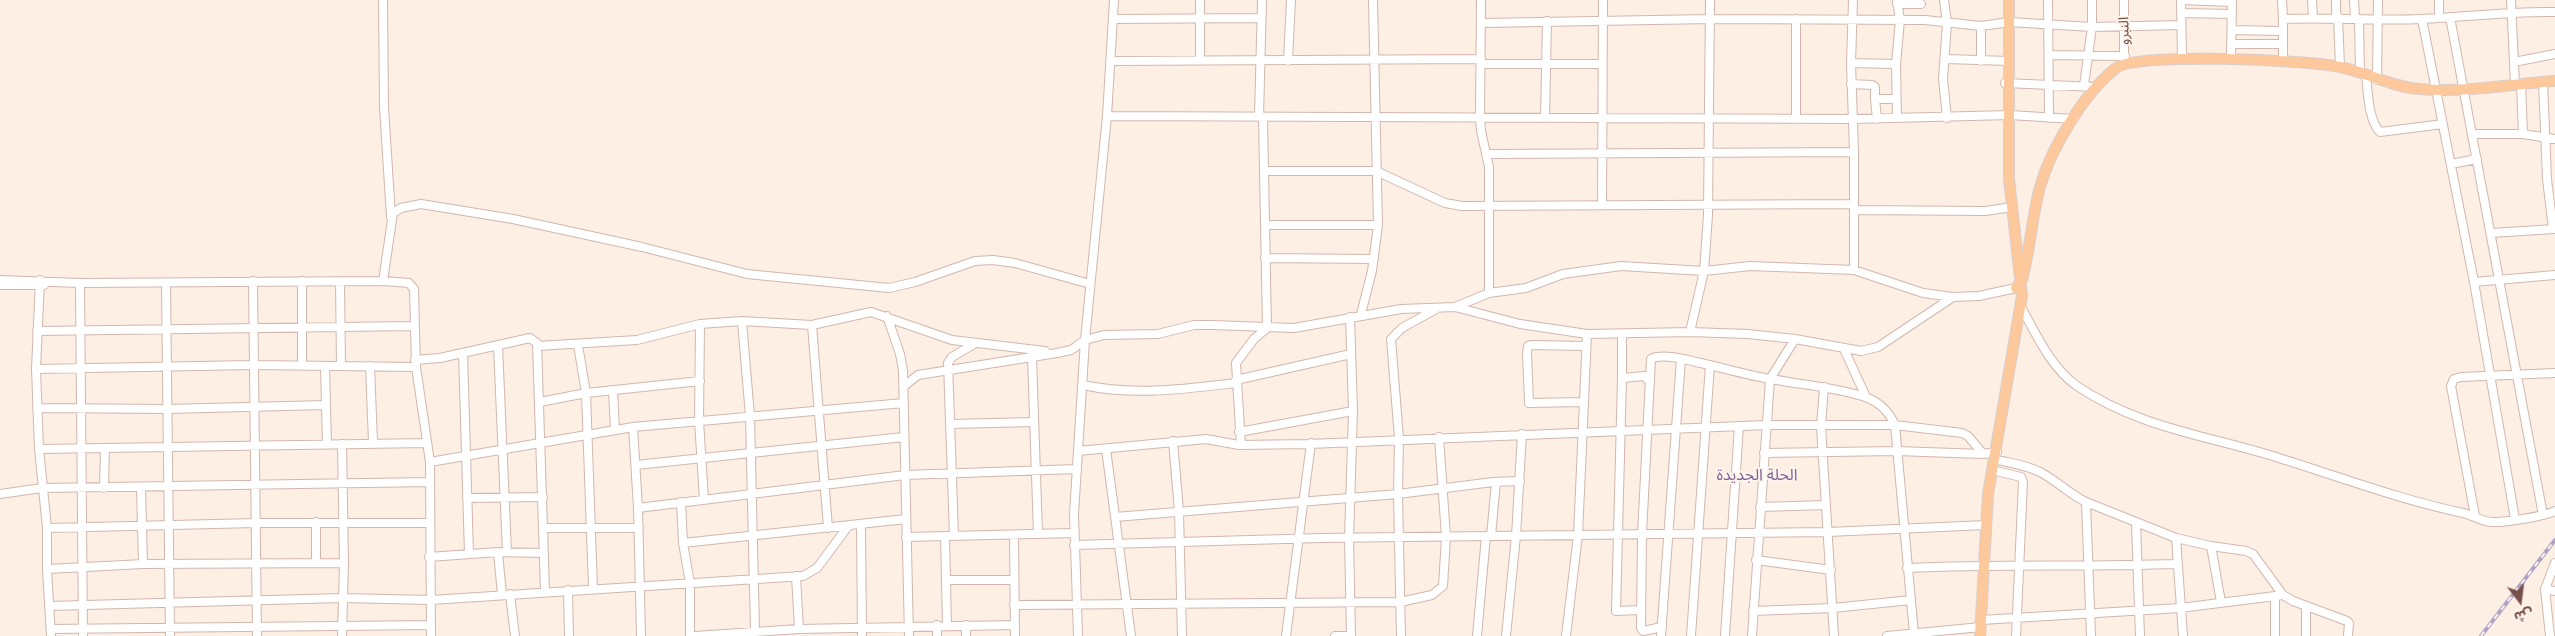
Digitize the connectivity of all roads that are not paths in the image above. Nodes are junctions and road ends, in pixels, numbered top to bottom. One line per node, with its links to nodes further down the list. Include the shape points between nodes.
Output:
1 (383, 0): 132 (street, via 384,107)
2 (1114, 0): 38 (street)
3 (1200, 0): 35 (street)
4 (1262, 0): 36 (street)
5 (1291, 0): 72 (street)
6 (1373, 0): 67 (street)
7 (1481, 0): 50 (street)
8 (1603, 0): 43 (street)
9 (1710, 0): 39 (street)
10 (1853, 0): 44 (street)
11 (1944, 0): 51 (street)
12 (2004, 0): 49 (main road)
13 (2009, 0): 49 (main road)
14 (2048, 0): 54 (street)
15 (2092, 0): 56 (street)
16 (2124, 0): 55 (street, النبرو)
17 (2282, 0): 41 (street)
18 (2312, 0): 31 (street)
19 (2336, 0): 32 (street)
20 (2354, 0): 37 (street)
21 (2378, 0): 47 (street)
22 (2439, 0): 33 (street)
23 (2511, 0): 27 (street)
24 (2232, 1): 29 (street, via 2181,0); 30 (street)
25 (1897, 2): 26 (street); 45 (street)
26 (1921, 2): 46 (street)
27 (2511, 11): 28 (street); 34 (street); 77 (street)
28 (2555, 12)
29 (2181, 13): 30 (street); 52 (street)
30 (2232, 14): 57 (street)
31 (2313, 17): 32 (street); 41 (street)
32 (2337, 17): 37 (street); 82 (street)
33 (2439, 17): 34 (street); 42 (street)
34 (2450, 17): 93 (street)
35 (1200, 18): 36 (street); 38 (street); 70 (street)
36 (1261, 18): 71 (street)
37 (2357, 18): 47 (street); 83 (street)
38 (1113, 19): 69 (street)
39 (1711, 19): 40 (street); 43 (street); 104 (street)
40 (1796, 19): 44 (street); 105 (street)
41 (2283, 19): 58 (street)
42 (2422, 19): 47 (street); 94 (street)
43 (1604, 20): 48 (street); 80 (street)
44 (1854, 20): 45 (street); 78 (street)
45 (1900, 20): 46 (street); 81 (street)
46 (1924, 20): 51 (street)
47 (2379, 20): 84 (street)
48 (1547, 21): 50 (street); 79 (street)
49 (2007, 22): 53 (street); 54 (street); 75 (main road)
50 (1482, 23): 73 (street)
51 (1947, 23): 53 (street); 64 (street)
52 (2181, 25): 55 (street); 66 (street)
53 (1981, 26): 74 (street)
54 (2049, 26): 56 (street); 63 (street)
55 (2124, 26): 56 (street); 65 (street, النبرو)
56 (2092, 28): 61 (street)
57 (2232, 30): 58 (street); 59 (street)
58 (2282, 31): 60 (street)
59 (2231, 44): 60 (street); 68 (street)
60 (2282, 44): 76 (street)
61 (2087, 54): 63 (street); 65 (street); 91 (street)
62 (2555, 54): 77 (street)
63 (2050, 55): 88 (street)
64 (1946, 59): 74 (street); 107 (street, via 1943,79)
65 (2124, 59): 66 (main road); 92 (main road)
66 (2182, 59): 68 (main road)
67 (1374, 60): 72 (street); 73 (street); 101 (street)
68 (2231, 60): 76 (main road)
69 (1110, 61): 70 (street); 98 (street)
70 (1200, 61): 71 (street)
71 (1261, 61): 72 (street); 99 (street)
72 (1288, 61)
73 (1481, 61): 79 (street); 100 (street)
74 (1981, 61): 75 (street)
75 (2007, 61): 86 (main road)
76 (2283, 62): 82 (main road)
77 (2514, 62): 90 (street)
78 (1851, 63): 81 (street); 89 (street)
79 (1545, 64): 80 (street); 102 (street)
80 (1601, 64): 103 (street)
81 (1896, 64): 96 (street)
82 (2340, 66): 83 (main road)
83 (2363, 74): 84 (main road); 112 (street, via 2372,115 2380,132)
84 (2377, 80): 94 (main road, via 2412,88)
85 (2555, 81): 87 (main road)
86 (2007, 82): 88 (street); 97 (main road)
87 (2543, 82): 90 (main road); 115 (street)
88 (2048, 83): 91 (street); 108 (street)
89 (1851, 84): 95 (street, via 1872,85 1875,87); 109 (street)
90 (2518, 84): 93 (main road); 114 (street)
91 (2084, 85): 92 (street)
92 (2096, 87): 111 (main road)
93 (2464, 88): 94 (main road); 113 (street)
94 (2437, 89): 112 (street)
95 (1875, 99): 96 (street); 110 (street)
96 (1895, 99): 106 (street)
97 (2008, 115): 107 (street); 108 (street); 121 (main road)
98 (1107, 116): 99 (street); 152 (street)
99 (1261, 117): 101 (street); 124 (street)
100 (1480, 117): 101 (street); 102 (street); 120 (street)
101 (1376, 118): 125 (street)
102 (1545, 118): 103 (street)
103 (1601, 118): 104 (street); 117 (street)
104 (1709, 118): 105 (street); 119 (street)
105 (1796, 118): 109 (street)
106 (1897, 118): 107 (street); 110 (street)
107 (1947, 118)
108 (2049, 118): 111 (street)
109 (1853, 119): 110 (street); 118 (street)
110 (1877, 119)
111 (2074, 119): 154 (main road, via 2046,168 2039,189)
112 (2443, 124): 123 (street)
113 (2472, 134): 114 (street); 122 (street)
114 (2523, 134): 115 (street)
115 (2546, 137): 116 (street); 126 (street)
116 (2555, 138)
117 (1602, 152): 119 (street); 120 (street); 127 (street)
118 (1854, 152): 119 (street); 130 (street)
119 (1709, 153): 128 (street)
120 (1488, 154): 129 (street)
121 (2006, 156): 131 (main road); 154 (main road)
122 (2477, 159): 123 (street); 136 (street)
123 (2451, 164): 148 (street)
124 (1264, 171): 125 (street); 134 (street)
125 (1376, 171): 129 (street, via 1445,203); 133 (street)
126 (2551, 179): 135 (street)
127 (1602, 204): 128 (street); 129 (street)
128 (1708, 204): 130 (street); 140 (street)
129 (1489, 205): 155 (street)
130 (1854, 207): 131 (street, via 1968,211); 139 (street)
131 (2006, 208): 154 (main road)
132 (391, 219): 146 (street); 152 (street, via 393,213 401,208 421,204 513,219 642,247 730,272 888,288 975,261 993,260)
133 (1378, 224): 134 (street); 138 (street)
134 (1265, 226): 137 (street)
135 (2554, 229): 136 (street)
136 (2491, 233): 142 (street)
137 (1266, 258): 138 (street); 170 (street)
138 (1374, 259): 160 (street)
139 (1854, 270): 140 (street, via 1750,266); 156 (street, via 1923,293)
140 (1704, 271): 155 (street, via 1638,266 1592,268 1563,274 1526,288); 174 (street)
141 (2555, 275): 142 (street)
142 (2500, 279): 148 (street); 203 (street)
143 (0, 280): 149 (street)
144 (253, 281): 145 (street); 150 (street); 168 (street)
145 (302, 281): 147 (street); 169 (street)
146 (383, 281): 147 (street); 166 (street, via 411,284 414,289)
147 (340, 282): 167 (street)
148 (2474, 282): 202 (street)
149 (40, 283): 151 (street); 153 (street); 173 (street)
150 (166, 283): 151 (street); 172 (street)
151 (80, 284): 171 (street)
152 (1090, 284): 178 (street)
153 (0, 285)
154 (2020, 289): 156 (street); 158 (main road)
155 (1489, 293): 157 (street)
156 (1953, 297): 184 (street, via 1878,347 1861,351)
157 (1454, 307): 159 (street); 175 (street, via 1493,318)
158 (2021, 307): 271 (main road); 307 (street, via 2050,358 2076,385 2149,423)
159 (1438, 308): 160 (street, via 1418,306); 245 (street, via 1402,328 1392,340)
160 (1361, 314): 162 (street)
161 (887, 316): 165 (street, via 864,312); 179 (street, via 952,340); 210 (street, via 902,361)
162 (1350, 317): 170 (street, via 1294,328); 187 (street)
163 (742, 321): 164 (street); 165 (street); 225 (street)
164 (700, 324): 180 (street, via 637,340); 206 (street)
165 (812, 325): 223 (street)
166 (414, 326): 167 (street); 190 (street)
167 (341, 327): 169 (street); 195 (street)
168 (253, 328): 169 (street); 172 (street); 191 (street)
169 (302, 328): 193 (street)
170 (1267, 328): 178 (street, via 1194,325 1158,334 1116,334); 207 (street, via 1237,359)
171 (81, 330): 172 (street); 173 (street); 197 (street)
172 (167, 330): 198 (street)
173 (37, 331): 200 (street)
174 (1690, 332): 176 (street); 177 (street)
175 (1587, 334): 176 (street); 183 (street)
176 (1622, 334): 204 (street)
177 (1795, 339): 184 (street); 205 (street)
178 (1085, 340): 186 (street, via 1071,350); 209 (street)
179 (974, 344): 186 (street); 199 (street, via 952,357)
180 (578, 345): 182 (street); 213 (street)
181 (498, 346): 182 (street, via 530,338); 185 (street); 262 (street)
182 (537, 346): 215 (street)
183 (1586, 346): 216 (street); 216 (street, via 1531,345 1526,353 1530,403)
184 (1844, 349): 214 (street)
185 (463, 353): 190 (street); 269 (street)
186 (1057, 353): 188 (street)
187 (1351, 354): 207 (street); 224 (street)
188 (1032, 357): 199 (street); 227 (street)
189 (1681, 358): 192 (street); 208 (street, via 1652,358); 235 (street)
190 (416, 364): 196 (street); 249 (street)
191 (253, 365): 193 (street); 198 (street); 219 (street)
192 (1710, 365): 205 (street); 234 (street)
193 (302, 366): 194 (street)
194 (324, 366): 195 (street); 218 (street)
195 (341, 366): 196 (street)
196 (370, 366): 248 (street)
197 (82, 367): 198 (street); 200 (street); 221 (street)
198 (167, 367): 222 (street)
199 (948, 368): 210 (street, via 918,374); 228 (street)
200 (36, 369): 220 (street)
201 (2555, 374): 203 (street)
202 (2490, 376): 203 (street); 307 (street, via 2454,379 2451,386); 310 (street)
203 (2518, 376): 306 (street)
204 (1622, 378): 208 (street, via 1644,376); 238 (street)
205 (1770, 379): 211 (street); 229 (street)
206 (700, 381): 212 (street); 226 (street)
207 (1236, 382): 209 (street, via 1143,392); 239 (street)
208 (1650, 382): 237 (street)
209 (1083, 385): 263 (street)
210 (904, 387): 217 (street)
211 (1824, 387): 214 (street); 232 (street)
212 (613, 390): 213 (street); 236 (street)
213 (586, 393): 215 (street); 241 (street)
214 (1866, 397): 230 (street, via 1880,404)
215 (540, 402): 252 (street)
216 (1583, 402): 240 (street)
217 (904, 403): 223 (street); 243 (street)
218 (326, 405): 219 (street); 253 (street)
219 (253, 407): 222 (street); 256 (street)
220 (37, 408): 221 (street); 260 (street)
221 (83, 408): 222 (street); 257 (street)
222 (168, 409): 259 (street)
223 (819, 410): 225 (street); 255 (street)
224 (1353, 411): 239 (street); 246 (street)
225 (750, 416): 226 (street); 266 (street)
226 (700, 421): 233 (street); 270 (street)
227 (1034, 422): 228 (street); 275 (street)
228 (950, 424): 276 (street)
229 (1766, 425): 231 (street); 232 (street); 265 (street)
230 (1895, 425): 232 (street); 264 (street); 268 (street, via 1962,433)
231 (1739, 426): 234 (street); 332 (street)
232 (1821, 426): 267 (street)
233 (633, 427): 236 (street); 273 (street)
234 (1704, 427): 235 (street); 331 (street)
235 (1675, 428): 237 (street); 330 (street)
236 (615, 430): 241 (street)
237 (1646, 430): 238 (street); 336 (street)
238 (1621, 431): 240 (street); 335 (street)
239 (1239, 432): 254 (street)
240 (1582, 432): 242 (street); 339 (street)
241 (587, 434): 252 (street); 324 (street)
242 (1522, 434): 244 (street); 278 (street)
243 (904, 436): 255 (street); 277 (street)
244 (1439, 437): 245 (street); 289 (street)
245 (1400, 438): 246 (street); 292 (street)
246 (1352, 440): 250 (street); 296 (street)
247 (1173, 441): 254 (street, via 1206,439); 261 (street); 304 (street)
248 (373, 442): 249 (street); 251 (street)
249 (427, 443): 272 (street)
250 (1311, 443): 254 (street); 299 (street)
251 (342, 444): 253 (street); 281 (street)
252 (541, 444): 262 (street); 293 (street)
253 (327, 445): 256 (street)
254 (1240, 445)
255 (822, 446): 266 (street); 282 (street)
256 (254, 447): 259 (street); 283 (street)
257 (83, 448): 258 (street); 260 (street); 285 (street)
258 (105, 448): 259 (street); 286 (street)
259 (168, 448): 288 (street)
260 (39, 449): 284 (street)
261 (1106, 449): 263 (street); 308 (street)
262 (504, 450): 269 (street); 295 (street)
263 (1078, 451): 274 (street)
264 (1896, 451): 267 (street); 268 (street); 327 (street)
265 (1764, 453): 267 (street); 302 (street)
266 (751, 454): 270 (street); 291 (street)
267 (1822, 454): 301 (street)
268 (1983, 454): 271 (street)
269 (466, 457): 272 (street); 294 (street)
270 (701, 460): 273 (street); 297 (street)
271 (1995, 461): 300 (street, via 2042,472); 320 (main road); 368 (street, via 2022,479)
272 (430, 462): 279 (street)
273 (636, 465): 303 (street)
274 (1077, 469): 275 (street); 329 (street)
275 (1035, 470): 276 (street); 334 (street)
276 (952, 473): 277 (street); 340 (street)
277 (905, 475): 282 (street); 309 (street)
278 (1520, 481): 280 (street); 342 (street)
279 (430, 482): 281 (street); 314 (street)
280 (1496, 482): 289 (street); 341 (street)
281 (343, 484): 283 (street); 312 (street)
282 (824, 485): 291 (street); 326 (street)
283 (254, 486): 288 (street); 313 (street)
284 (42, 488): 285 (street); 290 (street); 322 (street)
285 (82, 488): 286 (street); 321 (street)
286 (104, 488): 287 (street)
287 (141, 488): 288 (street); 317 (street)
288 (168, 488): 318 (street)
289 (1444, 489): 292 (street); 345 (street)
290 (0, 494)
291 (751, 494): 297 (street); 337 (street)
292 (1398, 494): 296 (street); 344 (street)
293 (543, 497): 295 (street); 323 (street)
294 (467, 498): 295 (street); 357 (street)
295 (505, 498): 355 (street)
296 (1350, 498): 299 (street); 346 (street)
297 (704, 500): 298 (street)
298 (680, 502): 303 (street); 351 (street)
299 (1304, 502): 304 (street); 348 (street)
300 (2086, 502): 315 (street); 371 (street)
301 (1826, 505): 302 (street); 328 (street)
302 (1760, 507): 333 (street)
303 (638, 508): 325 (street)
304 (1179, 511): 308 (street); 349 (street)
305 (2555, 511): 306 (street)
306 (2543, 515): 310 (street)
307 (2475, 516): 310 (street, via 2491,522)
308 (1115, 517): 350 (street)
309 (906, 519): 316 (street); 343 (street)
310 (2516, 519)
311 (316, 522): 312 (street); 313 (street); 361 (street)
312 (344, 522): 314 (street); 365 (street)
313 (256, 523): 318 (street); 360 (street)
314 (430, 523): 358 (street)
315 (2136, 523): 347 (street); 369 (street)
316 (861, 524): 319 (street); 421 (street)
317 (142, 525): 318 (street); 321 (street); 363 (street)
318 (169, 525): 364 (street)
319 (850, 525): 326 (street); 375 (street, via 813,572)
320 (1986, 525): 327 (street); 366 (main road)
321 (82, 526): 322 (street); 370 (street)
322 (47, 528): 373 (street)
323 (544, 528): 324 (street); 356 (street)
324 (592, 528): 325 (street); 381 (street)
325 (638, 528): 380 (street)
326 (828, 528): 337 (street)
327 (1903, 530): 328 (street); 372 (street)
328 (1828, 532): 333 (street); 374 (street)
329 (1074, 533): 334 (street); 352 (street)
330 (1669, 533): 331 (street); 336 (street); 422 (street)
331 (1698, 533): 332 (street); 458 (street)
332 (1732, 533): 333 (street); 459 (street)
333 (1757, 533): 359 (street)
334 (1038, 534): 338 (street)
335 (1616, 534): 336 (street); 339 (street); 406 (street, via 1616,611)
336 (1642, 534): 406 (street)
337 (753, 535): 351 (street); 376 (street)
338 (1014, 535): 340 (street); 378 (street)
339 (1578, 535): 342 (street); 456 (street)
340 (949, 536): 343 (street); 377 (street)
341 (1489, 536): 342 (street); 345 (street); 454 (street)
342 (1516, 536): 455 (street)
343 (906, 537): 419 (street)
344 (1399, 537): 345 (street); 346 (street); 393 (street)
345 (1446, 537): 393 (street, via 1443,586 1432,594)
346 (1349, 538): 348 (street); 392 (street)
347 (2176, 538): 353 (street); 367 (street)
348 (1300, 539): 349 (street); 395 (street)
349 (1178, 541): 350 (street); 396 (street)
350 (1117, 543): 352 (street); 400 (street)
351 (683, 544): 379 (street)
352 (1074, 544): 402 (street)
353 (2211, 546): 387 (street, via 2253,554); 394 (street)
354 (498, 552): 355 (street); 357 (street); 386 (street)
355 (508, 552): 356 (street)
356 (544, 553): 384 (street)
357 (469, 554): 358 (street)
358 (429, 557): 389 (street)
359 (1756, 560): 374 (street); 407 (street)
360 (256, 563): 361 (street); 364 (street); 391 (street)
361 (316, 563): 365 (street)
362 (2555, 563): 382 (street)
363 (143, 564): 364 (street); 370 (street)
364 (170, 564): 398 (street)
365 (344, 564): 388 (street)
366 (1984, 564): 368 (street); 372 (street); 423 (main road)
367 (2177, 564): 369 (street); 405 (street)
368 (2019, 565): 371 (street); 410 (street)
369 (2137, 565): 371 (street); 408 (street)
370 (82, 566): 373 (street); 397 (street)
371 (2088, 566): 409 (street)
372 (1907, 568): 390 (street)
373 (47, 569): 401 (street)
374 (1831, 570): 404 (street)
375 (796, 576): 376 (street); 424 (street)
376 (753, 579): 379 (street); 425 (street)
377 (946, 580): 378 (street); 414 (street)
378 (1014, 580): 399 (street)
379 (690, 583): 380 (street); 440 (street)
380 (640, 586): 381 (street); 439 (street)
381 (593, 588): 383 (street)
382 (2545, 589): 385 (street); 470 (street)
383 (568, 590): 384 (street); 438 (street)
384 (545, 591): 386 (street)
385 (2555, 591)
386 (506, 594): 389 (street); 437 (street)
387 (2279, 595): 394 (street); 403 (street); 467 (street)
388 (342, 598): 389 (street); 391 (street); 411 (street)
389 (431, 600): 412 (street)
390 (1911, 600): 404 (street); 429 (street)
391 (256, 602): 398 (street); 418 (street)
392 (1351, 602): 393 (street); 395 (street); 452 (street)
393 (1400, 602): 453 (street)
394 (2221, 602): 405 (street)
395 (1290, 603): 396 (street); 450 (street)
396 (1180, 604): 400 (street); 449 (street)
397 (82, 605): 398 (street); 401 (street); 420 (street)
398 (170, 605): 417 (street)
399 (1014, 605): 402 (street); 416 (street)
400 (1125, 605): 402 (street); 448 (street)
401 (49, 606): 426 (street)
402 (1076, 606): 447 (street)
403 (2306, 606): 468 (street); 469 (street, via 2347,621)
404 (1833, 608): 407 (street); 461 (street)
405 (2180, 608): 408 (street); 466 (street)
406 (1640, 610): 422 (street, via 1641,630)
407 (1753, 611): 460 (street)
408 (2139, 611): 409 (street); 465 (street)
409 (2090, 613): 410 (street); 464 (street)
410 (2016, 616): 423 (street); 463 (street)
411 (342, 624): 412 (street); 418 (street); 435 (street)
412 (431, 625): 436 (street)
413 (937, 625): 414 (street); 419 (street); 444 (street)
414 (946, 625): 415 (street)
415 (966, 625): 416 (street); 445 (street)
416 (1015, 625): 446 (street)
417 (170, 626): 418 (street); 420 (street); 433 (street)
418 (256, 626): 434 (street)
419 (909, 626): 421 (street); 443 (street)
420 (83, 627): 426 (street); 432 (street)
421 (862, 627): 427 (street); 442 (street)
422 (1662, 627): 457 (street)
423 (1981, 628): 429 (street)
424 (799, 629): 427 (street); 428 (street)
425 (755, 631): 428 (street); 430 (street)
426 (51, 632)
427 (815, 632)
428 (770, 633)
429 (1914, 634): 431 (street)
430 (722, 635): 441 (street)
431 (1903, 635): 462 (street)
432 (83, 636)
433 (170, 636)
434 (257, 636)
435 (342, 636)
436 (431, 636)
437 (515, 636)
438 (569, 636)
439 (641, 636)
440 (690, 636)
441 (695, 636)
442 (862, 636)
443 (909, 636)
444 (937, 636)
445 (966, 636)
446 (1015, 636)
447 (1078, 636)
448 (1131, 636)
449 (1182, 636)
450 (1286, 636)
451 (1335, 636): 452 (street)
452 (1351, 636)
453 (1401, 636)
454 (1477, 636)
455 (1506, 636)
456 (1566, 636)
457 (1661, 636)
458 (1691, 636)
459 (1725, 636)
460 (1752, 636)
461 (1834, 636)
462 (1887, 636)
463 (2016, 636)
464 (2091, 636)
465 (2140, 636)
466 (2183, 636)
467 (2275, 636)
468 (2306, 636)
469 (2348, 636)
470 (2550, 636)

